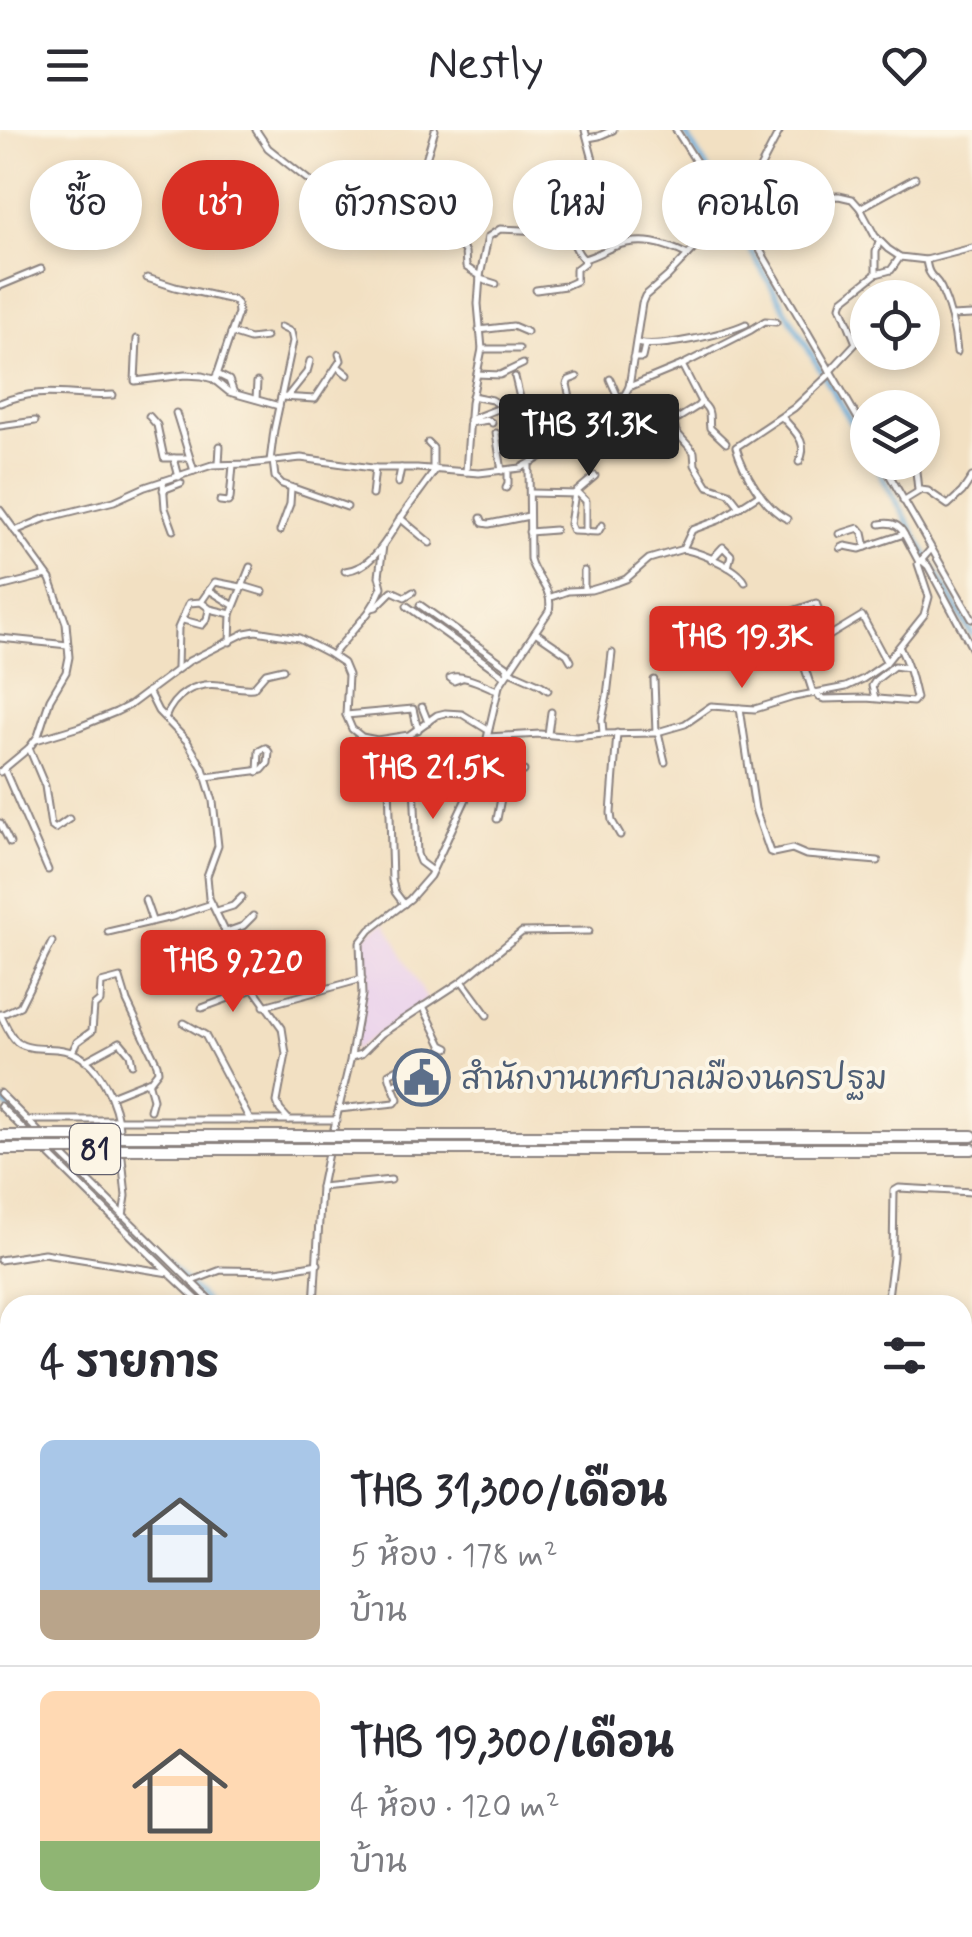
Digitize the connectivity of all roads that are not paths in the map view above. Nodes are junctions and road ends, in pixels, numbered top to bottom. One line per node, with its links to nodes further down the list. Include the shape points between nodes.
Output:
1 (256, 130): 11 (street)
2 (435, 130): 7 (street)
3 (613, 130): 6 (street)
4 (676, 130): 9 (street)
5 (780, 130): 10 (street)
6 (585, 135): 8 (street)
7 (426, 160)
8 (592, 160)
9 (696, 160)
10 (764, 160)
11 (299, 173)
12 (915, 178): 14 (street)
13 (835, 196): 14 (street)
14 (860, 208): 16 (street)
15 (642, 241): 22 (street)
16 (880, 241): 23 (street); 27 (street)
17 (972, 248): 25 (street)
18 (463, 250): 28 (street, via 466,266)
19 (605, 250): 24 (street)
20 (694, 250): 22 (street)
21 (753, 250): 57 (street)
22 (688, 256): 43 (street, via 643,300)
23 (900, 257): 25 (street); 27 (street, via 891,270)
24 (584, 259): 28 (street, via 566,232 500,229 488,236); 32 (street, via 576,281)
25 (926, 260): 34 (street)
26 (41, 268): 31 (street)
27 (876, 274): 57 (street, via 842,300 856,341)
28 (480, 277): 30 (street); 38 (street)
29 (147, 278): 40 (street, via 236,302)
30 (496, 284)
31 (0, 286)
32 (536, 290)
33 (972, 315): 34 (street)
34 (951, 316): 47 (street)
35 (776, 322): 53 (street, via 765,321)
36 (746, 324): 44 (street)
37 (280, 326): 66 (street, via 294,338)
38 (480, 330): 39 (street, via 516,326); 46 (street)
39 (528, 332)
40 (231, 333): 41 (street); 58 (street)
41 (266, 336)
42 (137, 340): 58 (street, via 135,381)
43 (636, 343): 44 (street); 50 (street)
44 (644, 345): 49 (street); 50 (street, via 642,358)
45 (519, 349): 46 (street)
46 (482, 350): 55 (street)
47 (957, 352)
48 (338, 354): 54 (street)
49 (653, 355)
50 (634, 358): 63 (street)
51 (310, 360): 66 (street)
52 (522, 364): 55 (street, via 500,376)
53 (682, 365): 63 (street); 68 (street)
54 (337, 366): 56 (street); 66 (street, via 315,399)
55 (478, 374): 65 (street)
56 (348, 375)
57 (828, 375): 73 (street); 76 (street)
58 (216, 377): 67 (street, via 225,390)
59 (577, 377): 83 (street, via 567,384)
60 (515, 378): 72 (street, via 520,400)
61 (610, 379): 70 (street)
62 (257, 382): 67 (street)
63 (629, 387): 70 (street)
64 (113, 395): 69 (street, via 37,392)
65 (472, 396): 72 (street); 78 (street)
66 (284, 397): 71 (street)
67 (256, 399): 71 (street)
68 (700, 402): 85 (street, via 710,413 710,428); 121 (street, via 674,420 674,429 694,452 708,486 729,493)
69 (0, 403)
70 (621, 405): 83 (street)
71 (279, 406): 91 (street)
72 (503, 407): 78 (street)
73 (850, 409)
74 (176, 414): 90 (street)
75 (149, 416): 89 (street, via 164,458)
76 (782, 417): 93 (street, via 803,444); 117 (street, via 736,447)
77 (35, 421): 80 (street)
78 (469, 421): 79 (street); 102 (street)
79 (492, 423)
80 (0, 426)
81 (496, 434): 88 (street)
82 (524, 434): 94 (street)
83 (581, 440): 92 (street); 94 (street)
84 (428, 443): 99 (street)
85 (726, 444)
86 (220, 446): 95 (street)
87 (514, 446): 88 (street)
88 (500, 450): 101 (street)
89 (174, 458): 90 (street); 105 (street)
90 (189, 458): 100 (street)
91 (272, 461): 96 (street); 97 (street); 111 (street, via 275,478)
92 (589, 461)
93 (799, 462)
94 (532, 463): 101 (street); 115 (street)
95 (220, 464): 96 (street); 100 (street)
96 (232, 465): 120 (street, via 230,499)
97 (375, 468): 98 (street); 118 (street)
98 (401, 468): 99 (street); 109 (street)
99 (435, 469): 102 (street); 124 (street)
100 (194, 471): 105 (street)
101 (505, 471): 102 (street); 112 (street)
102 (466, 472)
103 (596, 476): 116 (street)
104 (972, 478): 114 (street, via 947,505)
105 (180, 480): 108 (street); 113 (street)
106 (892, 480): 119 (street)
107 (917, 480): 114 (street)
108 (163, 481): 113 (street); 133 (street)
109 (398, 484)
110 (550, 485): 115 (street)
111 (291, 488): 122 (street); 131 (street)
112 (506, 488)
113 (163, 490): 130 (street)
114 (918, 490): 119 (street)
115 (530, 492): 116 (street); 127 (street)
116 (576, 493): 134 (street, via 586,501); 134 (street, via 571,528)
117 (760, 494): 121 (street); 126 (street)
118 (372, 496)
119 (903, 500): 140 (street)
120 (220, 501)
121 (740, 507): 139 (street, via 692,530)
122 (347, 508)
123 (0, 510): 133 (street)
124 (400, 518): 136 (street); 137 (street)
125 (481, 518): 127 (street, via 483,524 520,518)
126 (787, 519)
127 (529, 524): 132 (street); 154 (street, via 532,566)
128 (880, 524): 135 (street)
129 (602, 525): 134 (street)
130 (173, 530)
131 (280, 530)
132 (555, 530)
133 (15, 531): 146 (street)
134 (586, 532)
135 (904, 534): 138 (street); 140 (street)
136 (430, 544)
137 (383, 546): 144 (street); 159 (street, via 382,587)
138 (866, 547): 138 (street, via 842,547 840,533 859,528)
139 (682, 549): 141 (street); 151 (street, via 648,560 626,579)
140 (924, 556): 162 (street); 168 (street, via 919,570 928,604); 169 (street)
141 (712, 560): 143 (street); 143 (street, via 724,547 731,557)
142 (250, 567): 149 (street)
143 (728, 568): 147 (street)
144 (345, 571)
145 (584, 571): 151 (street)
146 (47, 575): 148 (street); 167 (street)
147 (746, 582)
148 (0, 586)
149 (242, 587): 150 (street, via 217,582); 152 (street); 156 (street)
150 (209, 590): 155 (street); 156 (street)
151 (582, 590): 154 (street)
152 (263, 592)
153 (413, 592): 159 (street, via 405,598 392,591)
154 (551, 597): 164 (street)
155 (201, 602): 160 (street); 163 (street, via 189,603)
156 (234, 605): 161 (street)
157 (420, 605): 177 (street)
158 (406, 606): 177 (street)
159 (372, 608): 171 (street)
160 (210, 609): 161 (street); 163 (street, via 202,625)
161 (231, 614): 166 (street)
162 (972, 619)
163 (183, 620): 174 (street)
164 (535, 632): 172 (street); 177 (street)
165 (0, 638): 167 (street)
166 (230, 642): 171 (street, via 264,632 299,638); 174 (street)
167 (68, 645): 199 (street, via 66,672)
168 (898, 647): 173 (street); 175 (street)
169 (972, 648)
170 (612, 653): 197 (street)
171 (332, 655): 190 (street, via 347,670)
172 (571, 661)
173 (887, 662): 183 (street, via 853,684); 183 (street, via 862,616 828,636 816,603 787,613)
174 (177, 668): 182 (street)
175 (908, 668): 184 (street, via 894,666 872,684); 184 (street, via 915,701)
176 (283, 669): 191 (street, via 266,673 254,688 212,684 183,693)
177 (507, 671): 180 (street); 181 (street)
178 (462, 678): 180 (street)
179 (654, 680): 194 (street)
180 (497, 690): 195 (street)
181 (548, 690)
182 (148, 691): 185 (street); 186 (street)
183 (814, 692): 184 (street, via 824,699); 188 (street)
184 (875, 699)
185 (136, 700): 186 (street); 199 (street)
186 (154, 705): 191 (street)
187 (422, 707): 192 (street)
188 (740, 708): 194 (street, via 711,706); 217 (street, via 755,809 770,852 792,849)
189 (551, 712): 196 (street)
190 (346, 715): 193 (street, via 356,734 369,740); 193 (street, via 413,709)
191 (165, 718): 206 (street)
192 (428, 722): 193 (street); 195 (street, via 450,712)
193 (418, 730)
194 (657, 732): 198 (street); 201 (street)
195 (488, 733): 196 (street); 207 (street)
196 (548, 734): 197 (street)
197 (603, 734): 198 (street)
198 (617, 734): 215 (street, via 610,812)
199 (36, 740): 200 (street)
200 (29, 748): 204 (street); 212 (street, via 47,792 51,826)
201 (665, 762)
202 (388, 767): 210 (street)
203 (524, 770): 209 (street)
204 (2, 771): 218 (street)
205 (258, 772): 206 (street)
206 (206, 777): 222 (street, via 218,846 206,883)
207 (475, 778): 209 (street); 211 (street)
208 (414, 782): 210 (street); 211 (street); 219 (street, via 416,854)
209 (504, 782): 213 (street)
210 (389, 783): 223 (street, via 392,880)
211 (471, 788): 219 (street)
212 (70, 819)
213 (497, 819)
214 (0, 823): 216 (street)
215 (620, 836)
216 (10, 843)
217 (878, 862)
218 (48, 870)
219 (432, 871): 223 (street)
220 (242, 897): 224 (street)
221 (145, 900): 226 (street)
222 (212, 904): 224 (street); 226 (street)
223 (404, 904): 231 (street, via 362,939)
224 (216, 912): 229 (street)
225 (254, 916): 229 (street)
226 (152, 921): 228 (street)
227 (588, 931): 232 (street, via 522,932)
228 (108, 932)
229 (226, 932): 233 (street)
230 (52, 942): 237 (street, via 20,1006)
231 (362, 979): 234 (street); 242 (street)
232 (462, 981): 235 (street); 238 (street)
233 (253, 989): 234 (street); 236 (street)
234 (264, 1006): 255 (street, via 285,1038 278,1102)
235 (423, 1006): 240 (street); 242 (street)
236 (202, 1008)
237 (0, 1015): 241 (street, via 21,1044)
238 (487, 1015)
239 (184, 1023): 254 (street, via 205,1034)
240 (448, 1048)
241 (72, 1052): 243 (street); 245 (street, via 92,1031 102,982 120,978 158,1067)
242 (351, 1057): 250 (street)
243 (85, 1061): 244 (street, via 120,1042); 248 (street)
244 (132, 1064)
245 (148, 1081): 248 (street); 251 (street)
246 (392, 1085): 246 (street, via 389,1074 405,1065 411,1077); 250 (street, via 395,1103)
247 (0, 1094): 252 (street)
248 (111, 1096): 253 (street)
249 (0, 1106): 267 (street)
250 (339, 1109): 256 (street)
251 (150, 1110)
252 (27, 1120): 253 (street); 264 (street)
253 (119, 1120): 254 (street); 264 (street)
254 (250, 1120): 255 (street)
255 (289, 1120): 256 (street)
256 (334, 1130): 257 (highway, 81, bridge); 258 (highway, 81); 262 (street)
257 (0, 1136)
258 (972, 1136)
259 (0, 1149): 260 (highway, 81, bridge)
260 (972, 1150)
261 (391, 1180): 262 (street)
262 (321, 1187): 266 (street)
263 (972, 1192): 272 (street, via 894,1191)
264 (123, 1216): 267 (street)
265 (0, 1260): 267 (street, via 44,1253)
266 (318, 1264): 268 (street, via 221,1270); 271 (street)
267 (175, 1273): 268 (street); 269 (street)
268 (192, 1281): 270 (street)
269 (194, 1295)
270 (206, 1295)
271 (315, 1295)
272 (888, 1295)

